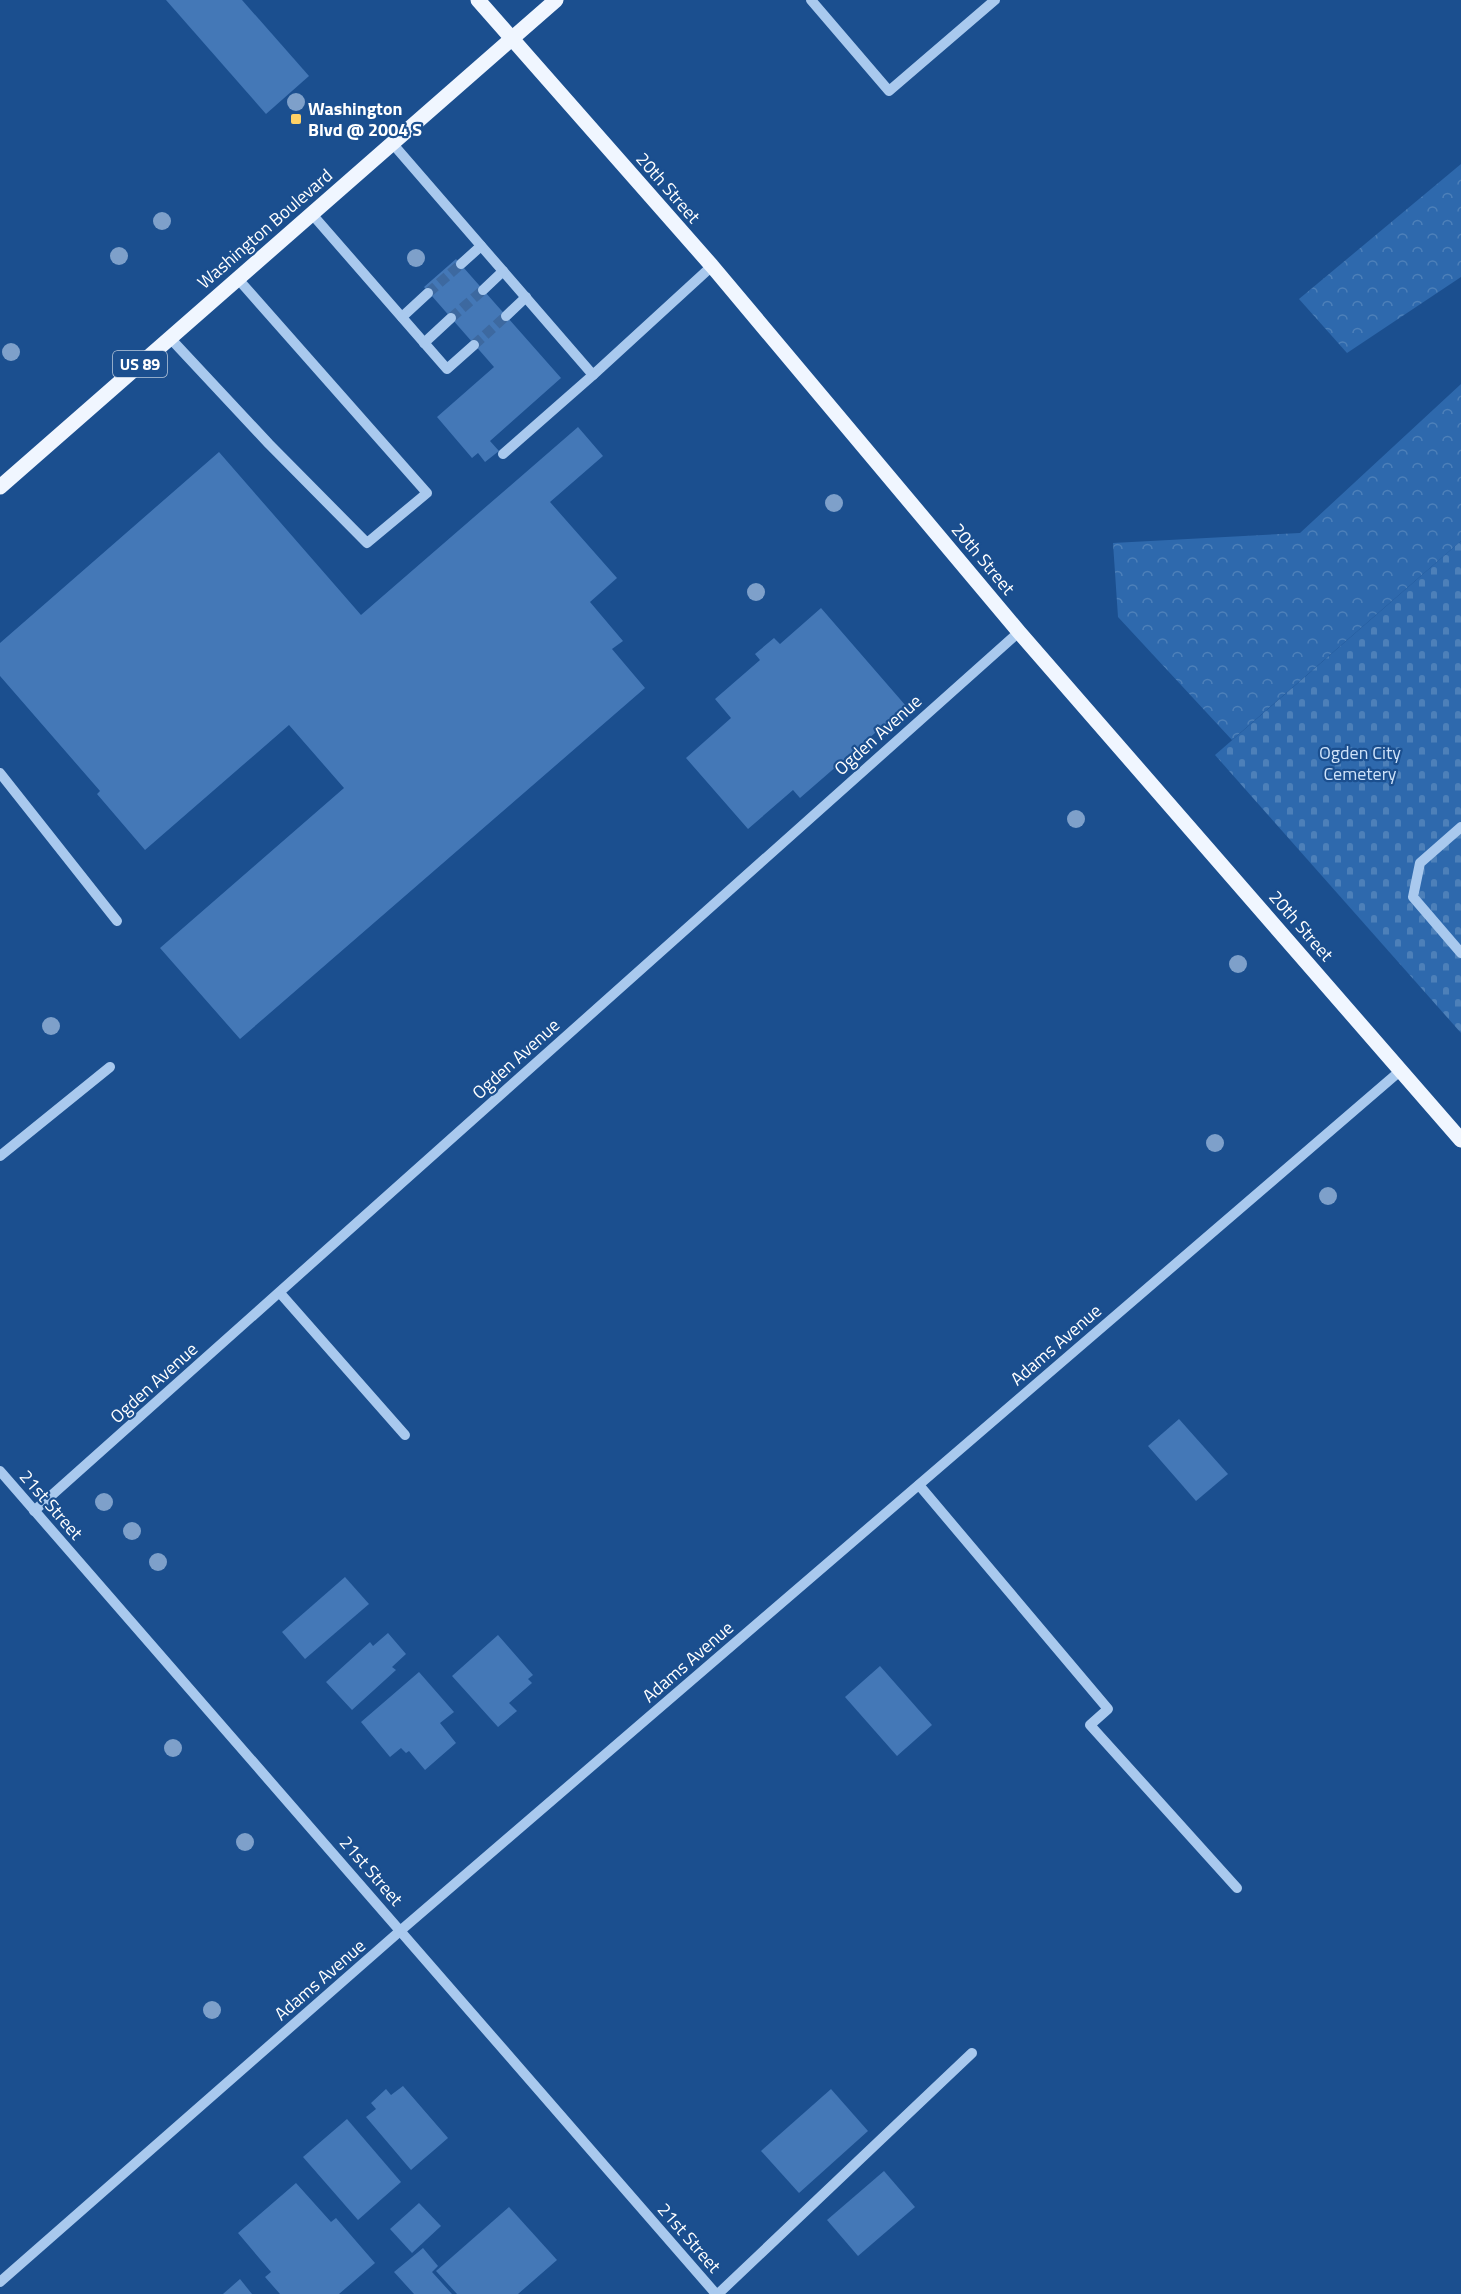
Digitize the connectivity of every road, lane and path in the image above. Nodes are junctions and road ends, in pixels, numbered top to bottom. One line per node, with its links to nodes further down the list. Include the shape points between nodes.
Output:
1 (478, 0): 5 (main road, 20th Street)
2 (556, 0): 5 (main road, Washington Boulevard / US 89)
3 (811, 0): 4 (street, via 889,91)
4 (995, 0)
5 (512, 38): 6 (main road, Washington Boulevard / US 89); 10 (main road, 20th Street)
6 (392, 143): 7 (main road, Washington Boulevard / US 89); 8 (street)
7 (311, 213): 12 (main road, Washington Boulevard / US 89); 17 (street)
8 (481, 246): 9 (street); 11 (street)
9 (461, 264)
10 (711, 266): 22 (street); 25 (main road, 20th Street)
11 (503, 271): 13 (street); 15 (street)
12 (237, 279): 19 (main road, Washington Boulevard / US 89); 19 (street, via 427,493 367,543)
13 (483, 290)
14 (428, 293): 17 (street)
15 (526, 297): 16 (street); 22 (street)
16 (506, 316)
17 (402, 317): 20 (street)
18 (451, 318): 20 (street)
19 (170, 338): 24 (main road, Washington Boulevard / US 89)
20 (424, 343): 21 (street, via 447,369)
21 (474, 345)
22 (593, 375): 23 (street)
23 (503, 454)
24 (0, 487)
25 (1018, 632): 31 (main road, 20th Street); 34 (street, Ogden Avenue)
26 (0, 773): 28 (street)
27 (1461, 827): 29 (street, via 1420,863 1413,897)
28 (117, 921)
29 (1461, 953)
30 (110, 1067): 33 (street)
31 (1400, 1071): 32 (main road, 20th Street); 37 (street, Adams Avenue)
32 (1461, 1140)
33 (0, 1156)
34 (280, 1293): 35 (street); 38 (street, Ogden Avenue)
35 (405, 1435)
36 (0, 1471): 38 (street, 21st Street)
37 (919, 1485): 39 (street, via 1108,1709 1090,1725); 40 (street, Adams Avenue)
38 (34, 1511): 40 (street, 21st Street)
39 (1237, 1888)
40 (400, 1931): 42 (street, Adams Avenue); 43 (street, 21st Street)
41 (972, 2053): 43 (street)
42 (0, 2282)
43 (717, 2294)

